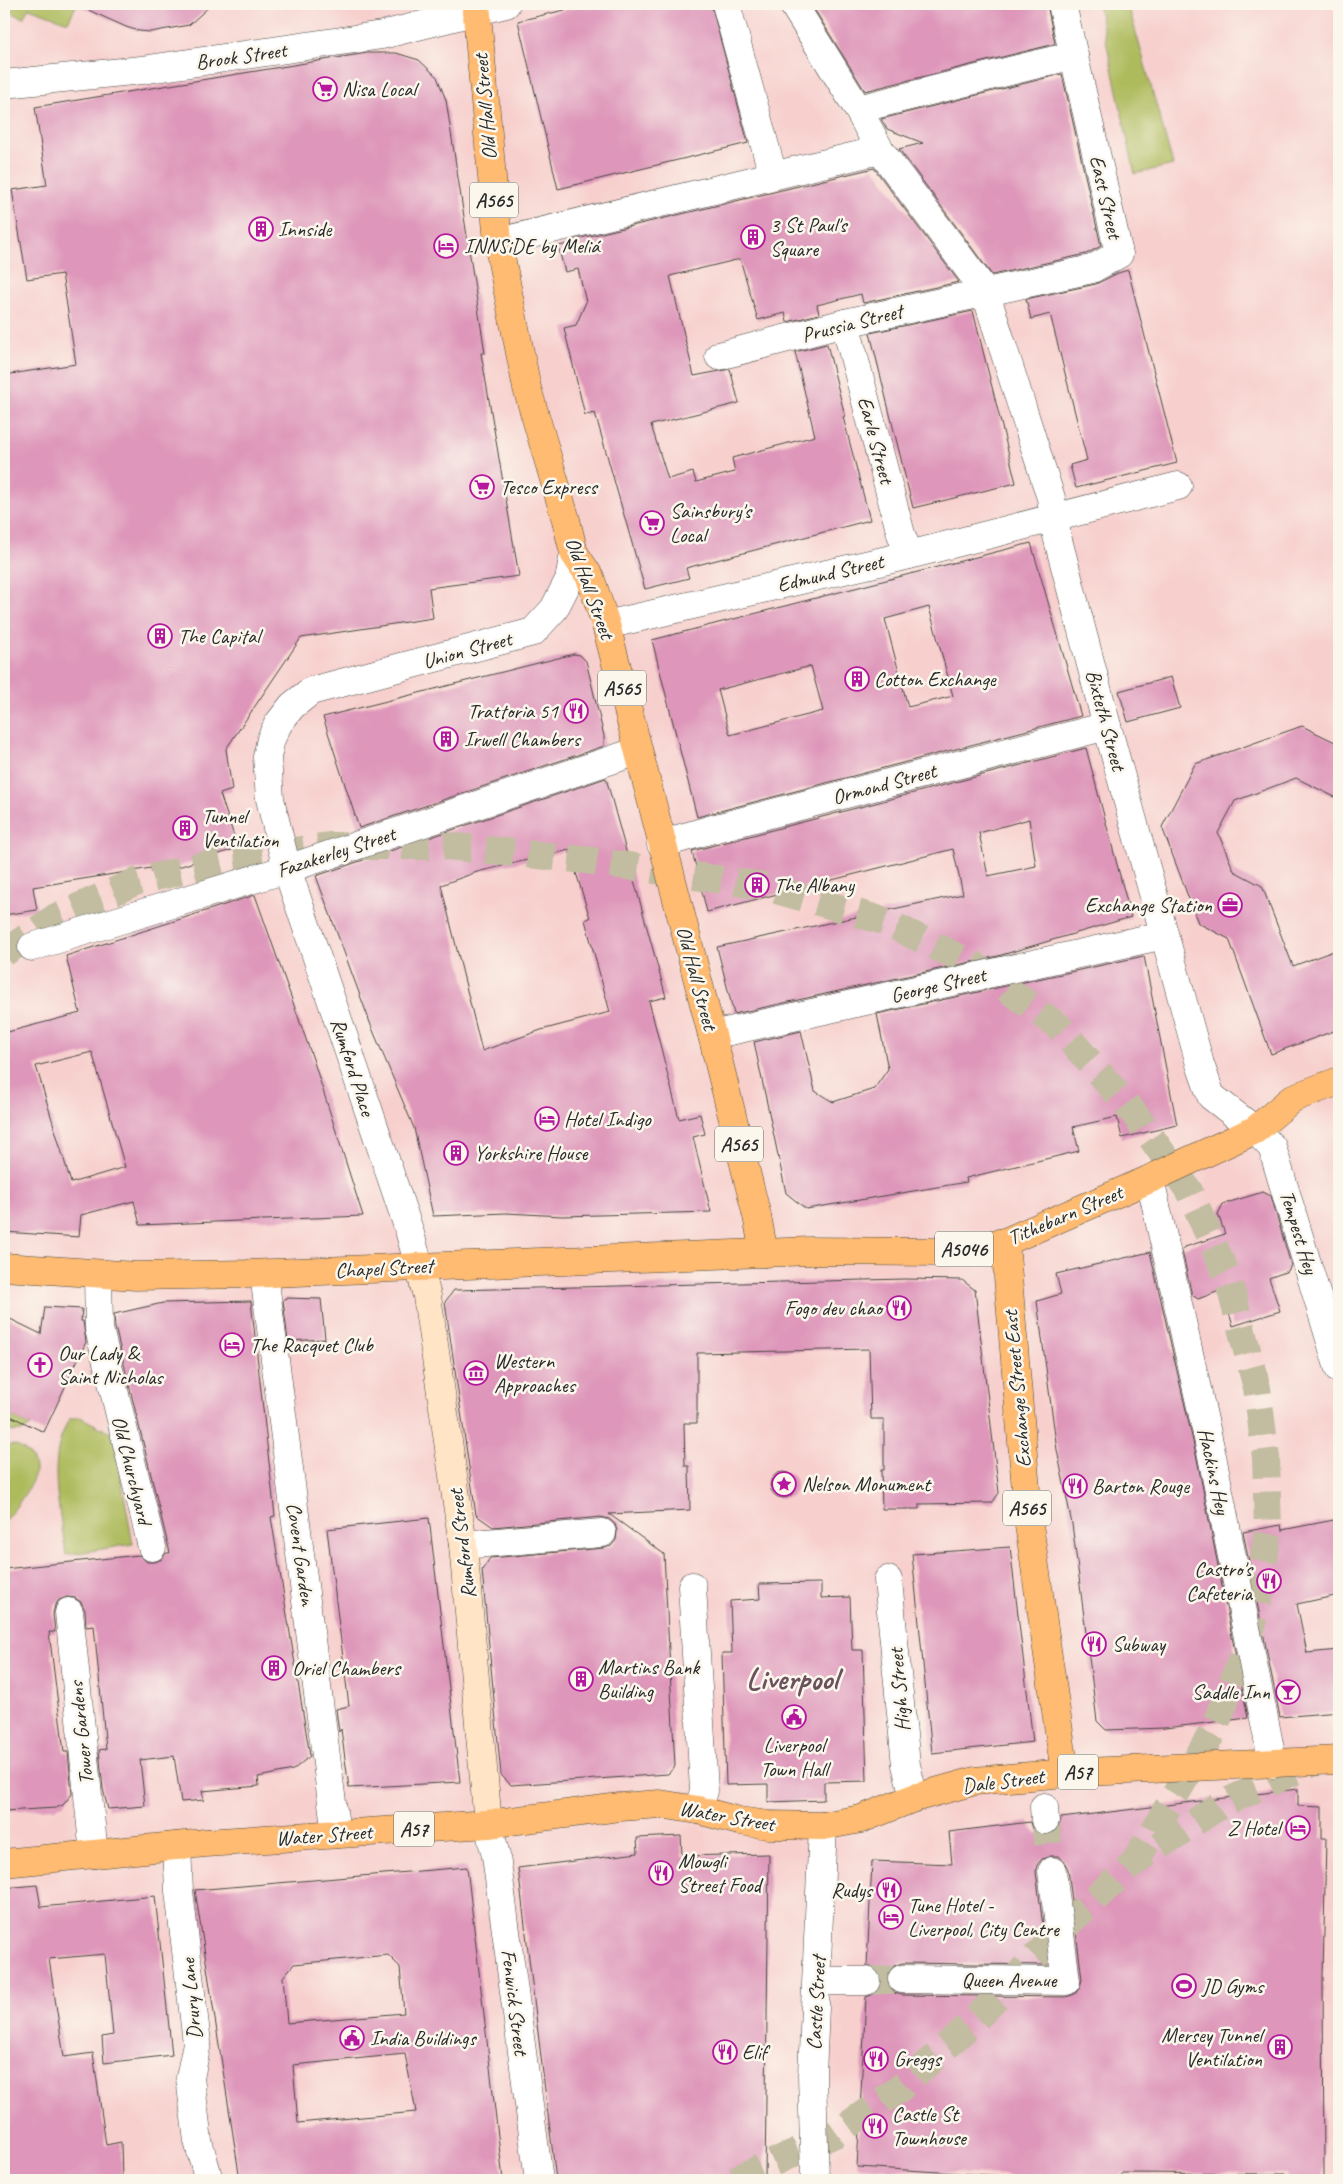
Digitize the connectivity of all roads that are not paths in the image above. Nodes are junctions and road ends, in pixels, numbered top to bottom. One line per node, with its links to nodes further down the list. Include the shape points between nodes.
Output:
1 (506, 4): 5 (street, Brook Street)
2 (726, 4): 10 (street)
3 (793, 4): 8 (street, Bixteth Street)
4 (1062, 4): 6 (street, East Street)
5 (476, 7): 7 (street, Brook Street, via 373,37 142,70); 11 (main road, Old Hall Street / A565)
6 (1074, 55): 8 (street); 12 (street, East Street, via 1119,254 1092,270)
7 (4, 84)
8 (858, 109): 9 (street, Bixteth Street)
9 (880, 150): 10 (street); 12 (street, Bixteth Street)
10 (773, 175): 11 (street)
11 (498, 242): 17 (main road, Old Hall Street / A565, via 527,388)
12 (985, 291): 13 (street, Prussia Street); 16 (street, Bixteth Street)
13 (845, 323): 14 (street, Prussia Street); 18 (street, Earle Street)
14 (719, 356)
15 (1178, 486): 16 (street, Edmund Street)
16 (1054, 519): 18 (street, Edmund Street); 21 (street, Bixteth Street)
17 (574, 553): 19 (main road, Old Hall Street / A565, via 590,577); 20 (street, Union Street, via 570,580 554,609 533,632)
18 (909, 555): 19 (street, Edmund Street)
19 (606, 625): 22 (main road, Old Hall Street / A565)
20 (311, 691): 24 (street, Rumford Place, via 292,706 278,724 267,757 270,799)
21 (1107, 726): 23 (street, Ormond Street); 25 (street, Bixteth Street)
22 (638, 751): 23 (main road, Old Hall Street / A565); 24 (street, Fazakerley Street)
23 (661, 844): 27 (main road, Old Hall Street / A565)
24 (287, 869): 26 (street, Fazakerley Street); 33 (street, Rumford Place)
25 (1164, 935): 27 (street, George Street); 29 (street, Bixteth Street, via 1212,1096)
26 (32, 947)
27 (712, 1035): 32 (main road, Old Hall Street / A565)
28 (1339, 1081): 29 (main road, Tithebarn Street / A5046, via 1293,1098)
29 (1256, 1130): 30 (main road, Tithebarn Street / A5046); 37 (street, Tempest Hey, via 1272,1146)
30 (1150, 1179): 31 (main road, Tithebarn Street / A5046); 45 (street, Hackins Hey, via 1212,1456)
31 (1005, 1242): 32 (main road, Tithebarn Street / A5046, via 936,1252); 46 (main road, Exchange Street East / A565, via 1029,1525)
32 (764, 1253): 33 (main road, Chapel Street)
33 (419, 1266): 36 (main road, Chapel Street); 39 (street, Rumford Street)
34 (4, 1268): 35 (main road, Chapel Street)
35 (98, 1274): 36 (main road, Chapel Street); 40 (street, Old Churchyard, via 99,1329)
36 (264, 1274): 51 (street, Covent Garden)
37 (1339, 1370)
38 (602, 1533): 39 (street)
39 (463, 1545): 49 (street, Rumford Street)
40 (152, 1547)
41 (888, 1580): 47 (street, High Street, via 906,1765)
42 (692, 1586): 48 (street, via 704,1782)
43 (69, 1612): 53 (street, Tower Gardens)
44 (1339, 1760): 45 (main road, Dale Street / A57)
45 (1273, 1764): 46 (main road, Dale Street / A57)
46 (1065, 1773): 47 (main road, Dale Street / A57, via 975,1781)
47 (914, 1798): 50 (main road, Dale Street / A57, via 861,1819)
48 (698, 1810): 49 (main road, Water Street / A57, via 652,1805); 50 (main road, Water Street / A57, via 769,1825)
49 (488, 1824): 51 (main road, Water Street / A57); 60 (street, Fenwick Street, via 496,1856)
50 (823, 1826): 57 (street, Castle Street)
51 (336, 1834): 52 (main road, Water Street / A57)
52 (178, 1846): 53 (main road, Water Street / A57); 59 (street, Drury Lane, via 179,1891 197,2043 190,2078 198,2141)
53 (94, 1854): 54 (main road, Water Street / A57)
54 (4, 1863)
55 (1052, 1870): 56 (street, Queen Avenue, via 1066,1981)
56 (902, 1979)
57 (818, 1981): 58 (street); 61 (street, Castle Street, via 812,2075)
58 (866, 1981)
59 (209, 2180)
60 (539, 2180)
61 (815, 2180)

